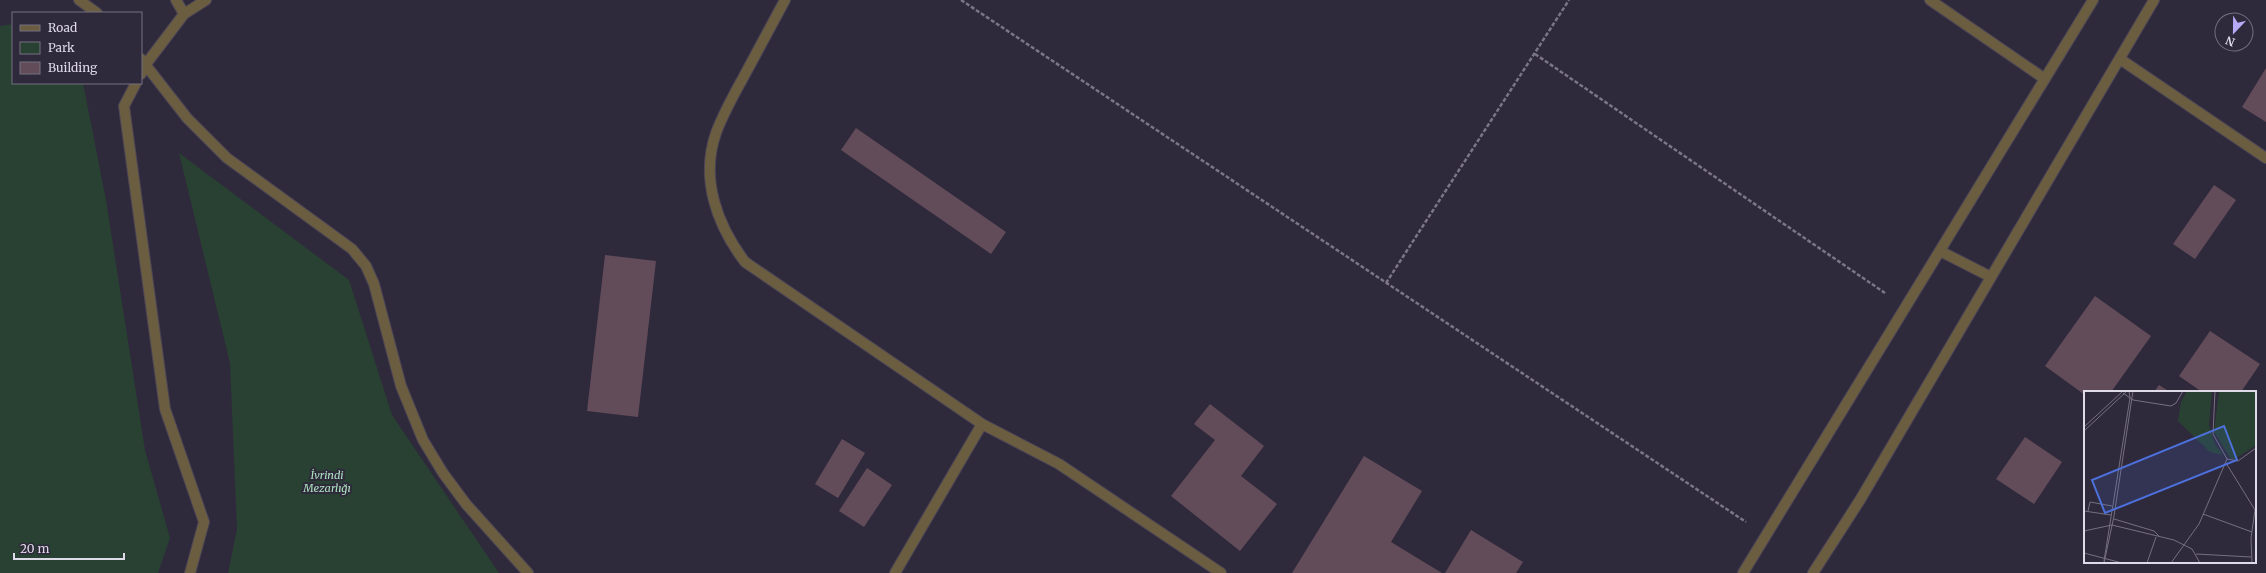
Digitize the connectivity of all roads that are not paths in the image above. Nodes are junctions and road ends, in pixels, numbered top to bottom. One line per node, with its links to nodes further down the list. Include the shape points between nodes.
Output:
1 (79, 0): 8 (street)
2 (176, 0): 9 (street)
3 (206, 0): 9 (street)
4 (785, 0): 17 (street, via 724,114 716,134 710,178 720,222 745,262)
5 (1930, 0): 12 (street)
6 (2093, 0): 12 (street)
7 (2154, 0): 10 (street)
8 (96, 12)
9 (184, 14): 11 (street)
10 (2120, 59): 14 (street); 16 (street)
11 (144, 62): 19 (street, via 187,118 227,158 352,250 366,266 374,284 401,386 423,440 466,504)
12 (2045, 79): 15 (street)
13 (135, 84): 18 (street, via 124,106 165,409 204,522)
14 (2266, 158)
15 (1940, 251): 16 (street); 22 (street)
16 (1991, 277): 23 (street, via 1860,500)
17 (982, 424): 20 (street); 21 (street, via 1059,464)
18 (190, 573)
19 (528, 573)
20 (895, 573)
21 (1221, 573)
22 (1743, 573)
23 (1814, 573)

